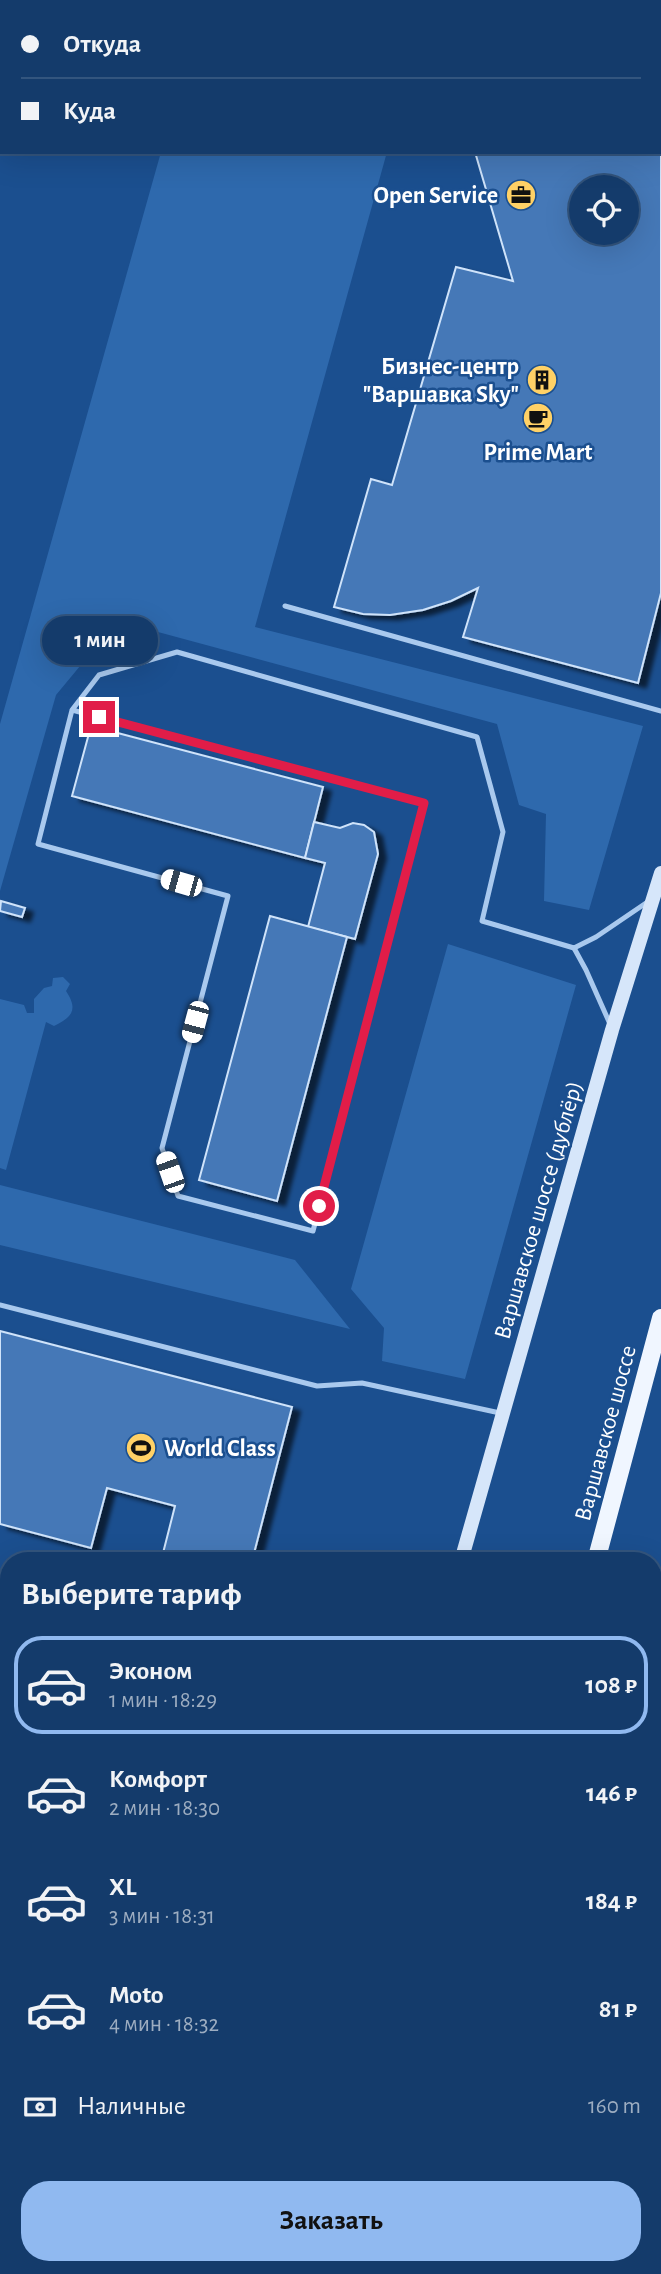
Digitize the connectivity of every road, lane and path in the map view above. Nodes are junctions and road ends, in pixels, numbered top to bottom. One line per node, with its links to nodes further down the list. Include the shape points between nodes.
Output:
1 (285, 606): 3 (lane)
2 (72, 710): 2 (lane, via 38,844 228,897 162,1148 178,1196 313,1231 424,803); 6 (lane, via 99,675 177,652 477,737 503,832 482,921)
3 (661, 711)
4 (661, 873): 5 (main road, Варшавское шоссе (дублёр))
5 (653, 899): 6 (lane); 7 (main road, Варшавское шоссе (дублёр))
6 (574, 948): 7 (lane)
7 (612, 1030): 10 (main road, Варшавское шоссе (дублёр))
8 (0, 1305): 10 (lane, via 317,1386 362,1383)
9 (661, 1318): 12 (main road, Варшавское шоссе)
10 (503, 1414): 11 (main road, Варшавское шоссе (дублёр))
11 (464, 1552)
12 (598, 1552)

